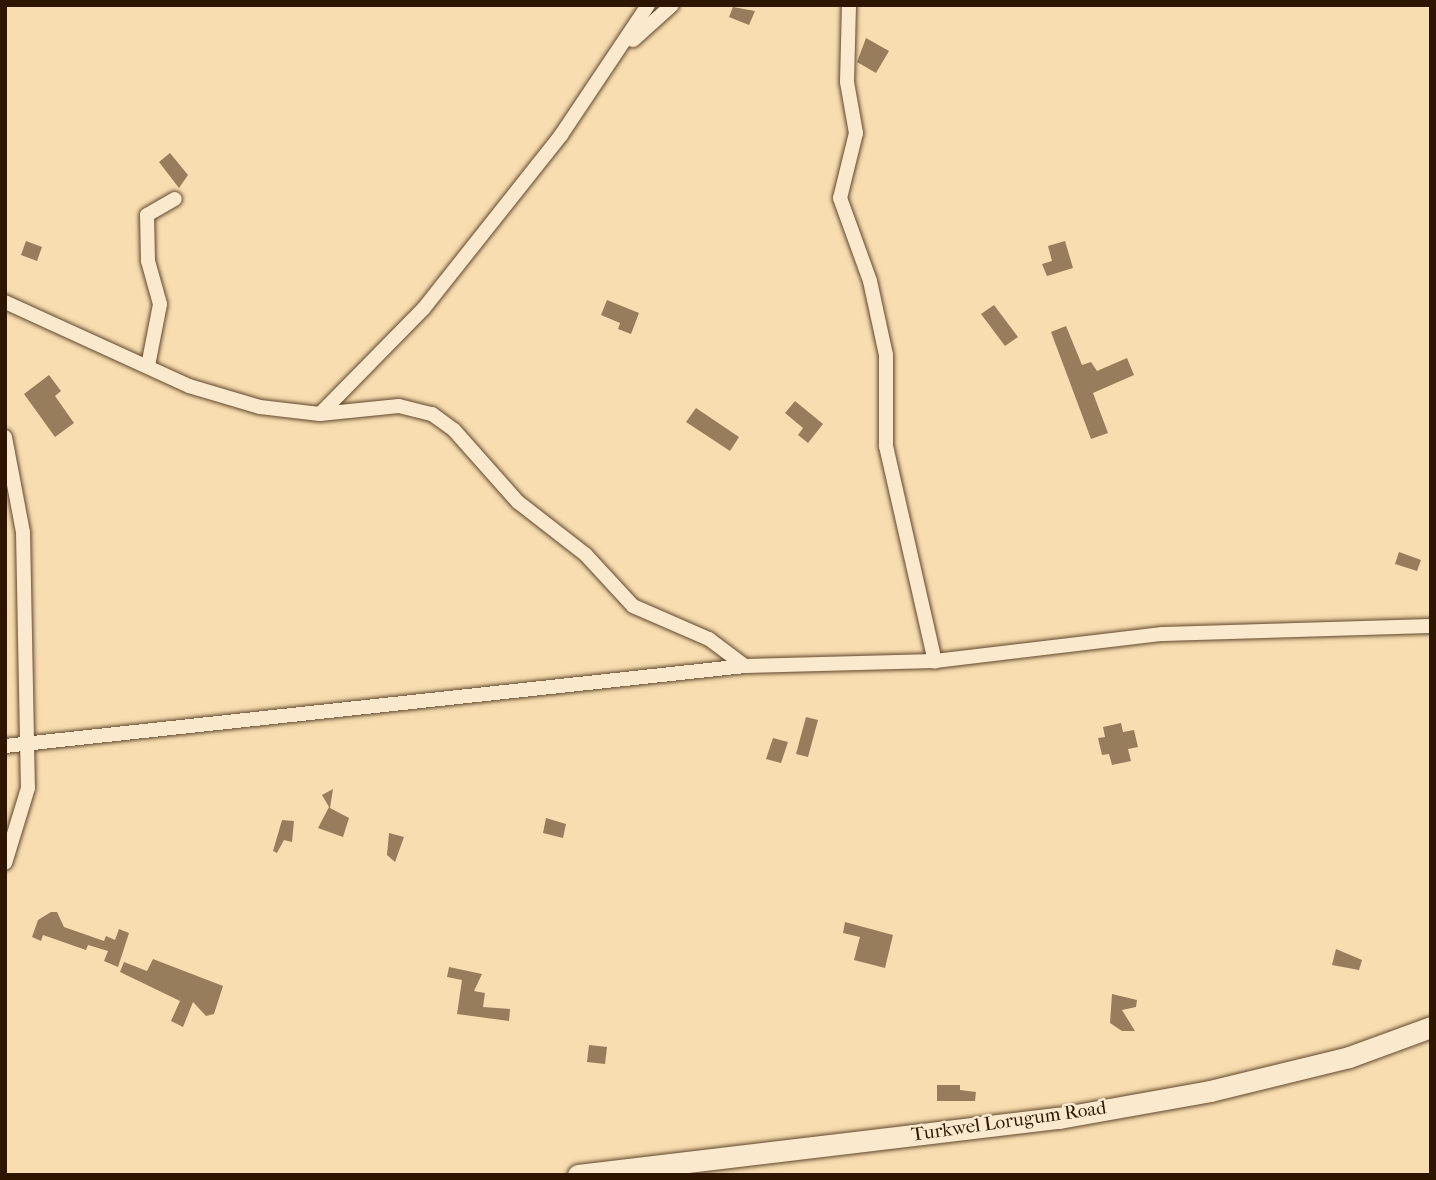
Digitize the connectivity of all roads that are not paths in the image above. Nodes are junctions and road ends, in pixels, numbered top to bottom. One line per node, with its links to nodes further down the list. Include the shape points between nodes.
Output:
1 (648, 5): 4 (street)
2 (672, 5): 4 (street)
3 (849, 5): 11 (street, via 848,82 856,134 840,198 870,281 886,355 886,446)
4 (606, 64): 8 (street, via 561,135 424,308)
5 (175, 199): 7 (street, via 147,215 148,261 160,304)
6 (5, 302): 7 (street)
7 (148, 366): 8 (street, via 189,386 260,407)
8 (320, 414): 12 (street, via 399,406 432,414 454,430 518,502 586,555 633,606 709,639)
9 (5, 437): 13 (street, via 23,532)
10 (1431, 626): 11 (street, via 1162,634)
11 (934, 662): 12 (street)
12 (745, 666): 13 (street)
13 (24, 744): 14 (street); 15 (street, via 28,788)
14 (5, 747)
15 (5, 863)
16 (1431, 1027): 17 (main road, Turkwel Lorugum Road, via 1336,1060 1209,1091 1059,1118)
17 (578, 1175)

